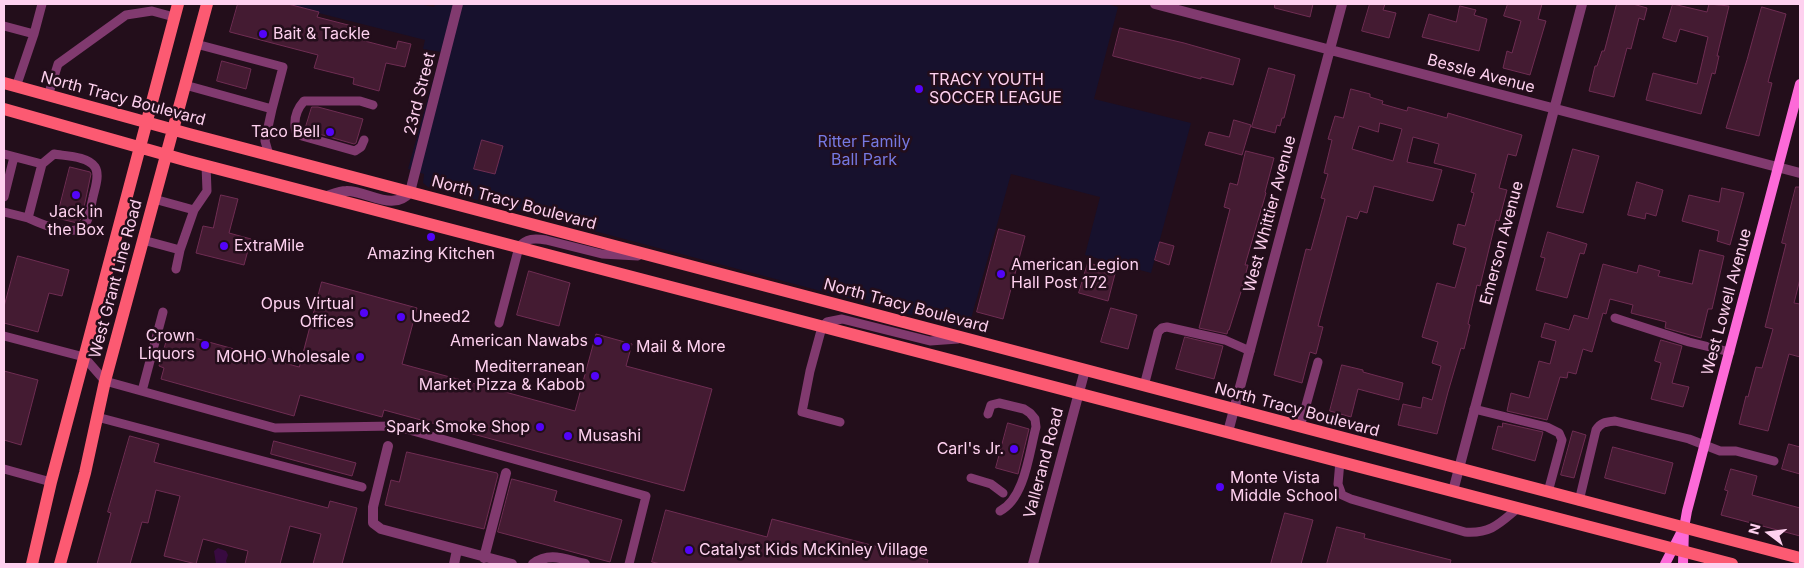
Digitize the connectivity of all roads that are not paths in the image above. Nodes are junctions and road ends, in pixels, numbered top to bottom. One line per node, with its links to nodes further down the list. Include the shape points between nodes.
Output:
1 (42, 4): 10 (lane)
2 (178, 4): 8 (main road, West Grant Line Road)
3 (207, 4): 11 (main road, West Grant Line Road)
4 (458, 4): 33 (street, 23rd Street)
5 (1155, 4): 12 (street, Bessle Avenue)
6 (1342, 4): 12 (street, West Whittier Avenue)
7 (1582, 4): 18 (street, Emerson Avenue)
8 (174, 17): 16 (lane, via 152,12 126,15 58,64); 21 (main road, West Grant Line Road)
9 (4, 26): 10 (lane)
10 (34, 34): 14 (lane)
11 (196, 44): 15 (main road, West Grant Line Road); 19 (lane, via 283,67)
12 (1330, 49): 18 (street, Bessle Avenue); 51 (street, West Whittier Avenue)
13 (1800, 84): 31 (street, West Lowell Avenue)
14 (10, 85): 16 (main road, North Tracy Boulevard)
15 (185, 85): 19 (lane); 22 (main road, West Grant Line Road)
16 (48, 96): 21 (main road, North Tracy Boulevard)
17 (373, 105): 23 (lane, via 360,101 304,101 298,107 294,123 296,132 302,136 355,151 361,148)
18 (1554, 108): 31 (street, Bessle Avenue); 60 (street, Emerson Avenue)
19 (272, 109): 27 (lane, via 264,141)
20 (4, 110): 24 (main road)
21 (146, 123): 22 (main road, North Tracy Boulevard); 24 (main road, West Grant Line Road)
22 (173, 130): 26 (main road, West Grant Line Road); 27 (main road, North Tracy Boulevard)
23 (364, 140)
24 (140, 147): 26 (main road); 53 (main road, West Grant Line Road)
25 (4, 154): 28 (lane)
26 (166, 155): 30 (main road); 36 (main road, West Grant Line Road)
27 (269, 155): 33 (main road, North Tracy Boulevard)
28 (14, 157): 29 (lane); 35 (lane)
29 (42, 164): 39 (lane); 39 (lane, via 54,154 94,166 98,175 86,224 68,231)
30 (206, 165): 34 (main road); 37 (lane, via 207,191)
31 (1778, 167): 32 (street, Bessle Avenue); 52 (street, West Lowell Avenue)
32 (1800, 173)
33 (410, 192): 34 (street, via 406,197 392,201 348,190); 43 (main road, North Tracy Boulevard)
34 (327, 196): 41 (main road)
35 (4, 197)
36 (154, 199): 37 (lane); 40 (main road, West Grant Line Road)
37 (194, 210): 42 (lane)
38 (4, 212): 39 (lane)
39 (28, 218)
40 (143, 240): 42 (lane); 56 (main road, West Grant Line Road)
41 (519, 247): 43 (lane, via 536,238 611,256); 47 (lane); 48 (main road)
42 (180, 250): 44 (lane)
43 (649, 256): 50 (main road, North Tracy Boulevard)
44 (176, 269)
45 (163, 312): 58 (lane)
46 (1615, 318): 52 (lane)
47 (500, 323)
48 (822, 327): 50 (lane, via 827,322 842,319 930,341); 59 (main road); 64 (lane, via 802,412)
49 (4, 336): 53 (lane)
50 (966, 339): 55 (main road, North Tracy Boulevard)
51 (1250, 351): 57 (lane, via 1225,340 1168,326 1158,332); 61 (street, West Whittier Avenue)
52 (1730, 352): 68 (street, West Lowell Avenue)
53 (84, 358): 56 (lane); 75 (main road, West Grant Line Road)
54 (1318, 362): 65 (lane)
55 (1085, 370): 57 (main road, North Tracy Boulevard); 59 (street, Vallerand Road)
56 (106, 381): 58 (lane); 63 (main road, West Grant Line Road)
57 (1144, 386): 61 (main road, North Tracy Boulevard)
58 (142, 391): 96 (lane, via 275,428 394,426 646,496)
59 (1078, 394): 66 (main road); 97 (street, Vallerand Road)
60 (1474, 409): 72 (street, Emerson Avenue); 78 (lane, via 1559,433 1562,440)
61 (1234, 410): 65 (main road, North Tracy Boulevard); 66 (street, West Whittier Avenue)
62 (988, 414): 82 (lane, via 991,405 999,402 1030,413 1036,427 1019,490 1008,507)
63 (97, 417): 76 (lane); 91 (main road, West Grant Line Road)
64 (840, 422)
65 (1300, 428): 72 (main road, North Tracy Boulevard)
66 (1228, 432): 69 (main road)
67 (388, 446): 84 (street, via 373,507 373,523 381,529)
68 (1705, 446): 70 (lane); 80 (lane, via 1615,421 1604,422 1596,430); 83 (street, West Lowell Avenue)
69 (1340, 461): 77 (main road); 81 (lane, via 1338,484 1342,495 1465,532 1488,530)
70 (1774, 461)
71 (4, 469): 75 (lane)
72 (1459, 469): 77 (street, Emerson Avenue); 78 (main road, North Tracy Boulevard)
73 (506, 473): 87 (street)
74 (971, 478): 79 (lane, via 991,484)
75 (51, 482): 85 (main road, West Grant Line Road)
76 (362, 487)
77 (1453, 491): 81 (main road)
78 (1548, 492): 80 (main road, North Tracy Boulevard)
79 (1003, 493)
80 (1579, 501): 83 (main road, North Tracy Boulevard)
81 (1518, 508): 86 (main road)
82 (1000, 511)
83 (1684, 528): 86 (street, West Lowell Avenue); 88 (main road, North Tracy Boulevard)
84 (457, 550): 87 (street); 92 (street)
85 (36, 551): 89 (main road, West Grant Line Road); 90 (main road)
86 (1679, 555): 98 (street, West Lowell Avenue); 99 (main road)
87 (484, 558): 93 (street)
88 (1800, 558)
89 (32, 564)
90 (40, 564)
91 (60, 564)
92 (454, 564)
93 (512, 564)
94 (533, 564): 95 (street, via 551,556)
95 (585, 564)
96 (629, 564)
97 (1032, 564)
98 (1665, 564)
99 (1732, 564)

